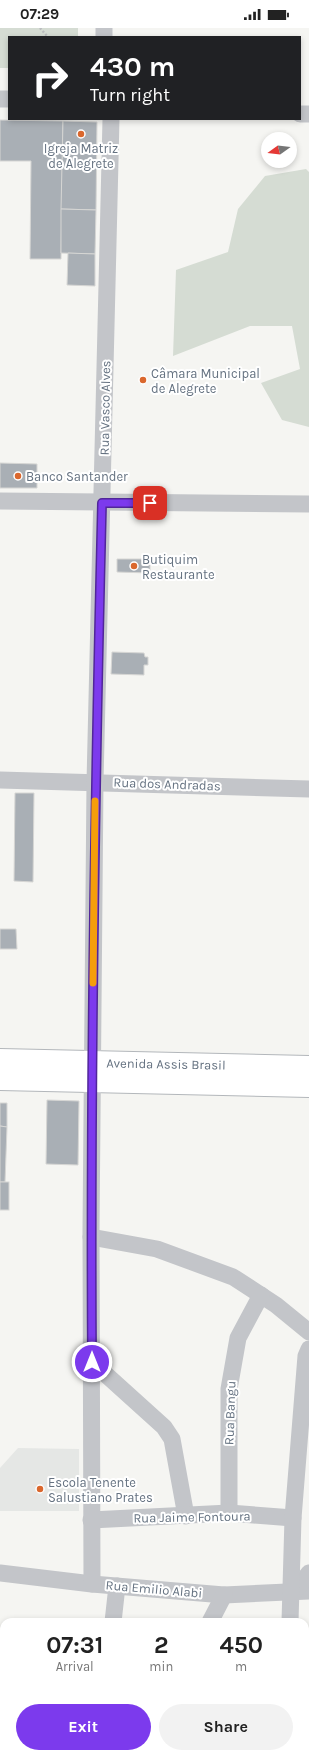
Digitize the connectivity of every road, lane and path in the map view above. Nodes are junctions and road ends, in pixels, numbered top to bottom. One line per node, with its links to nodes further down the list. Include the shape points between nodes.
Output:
1 (40, 28): 2 (path)
2 (47, 36)
3 (111, 120): 5 (street, Rua Vasco Alves)
4 (0, 501): 5 (street)
5 (102, 503): 6 (street); 8 (street, Rua Vasco Alves)
6 (309, 504)
7 (0, 780): 8 (street, Rua dos Andradas)
8 (95, 782): 9 (street, Rua dos Andradas); 12 (street, Rua Vasco Alves)
9 (309, 789)
10 (309, 1067): 12 (main road, Avenida Assis Brasil)
11 (1, 1069): 12 (main road, Avenida Assis Brasil)
12 (92, 1072): 13 (main road, Avenida Assis Brasil); 14 (street, Rua Vasco Alves)
13 (309, 1086)
14 (91, 1237): 15 (street, via 157,1249 233,1277); 18 (street, Rua Vasco Alves)
15 (261, 1295): 16 (street); 19 (street, Rua Bangu, via 238,1338 229,1389)
16 (309, 1332)
17 (309, 1350): 21 (street, via 306,1356)
18 (92, 1362): 20 (street, via 164,1427 172,1439); 22 (street, Rua Vasco Alves)
19 (229, 1513): 20 (street, Rua Jaime Fontoura); 21 (street, Rua Jaime Fontoura)
20 (186, 1516): 22 (street, Rua Jaime Fontoura)
21 (293, 1518): 27 (street)
22 (91, 1520): 25 (street, Rua Vasco Alves)
23 (0, 1573): 25 (street, Rua Emilio Alabi)
24 (309, 1573): 27 (street)
25 (92, 1584): 26 (street, Rua Emilio Alabi)
26 (117, 1586): 28 (street, Rua Emilio Alabi); 29 (street)
27 (299, 1591): 28 (street, Rua Emilio Alabi); 31 (street)
28 (224, 1595): 30 (street)
29 (113, 1618)
30 (212, 1618)
31 (291, 1618)

